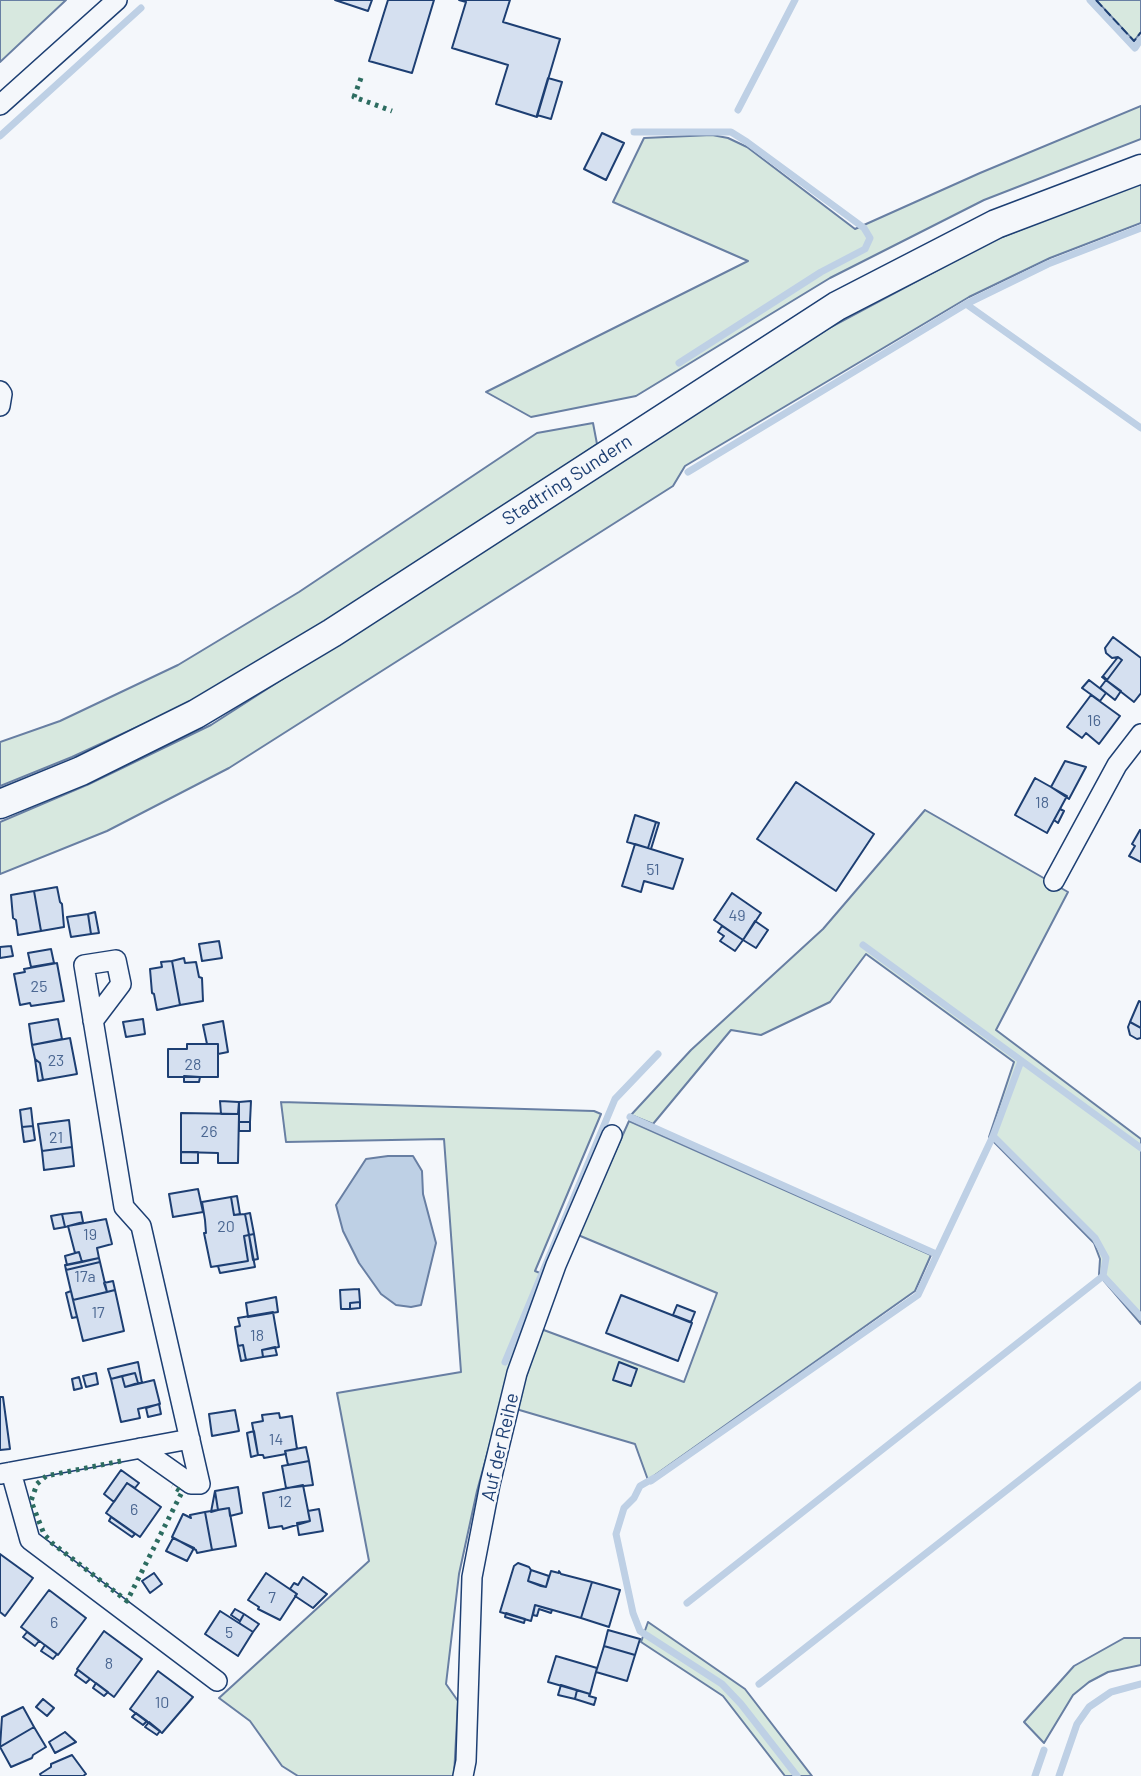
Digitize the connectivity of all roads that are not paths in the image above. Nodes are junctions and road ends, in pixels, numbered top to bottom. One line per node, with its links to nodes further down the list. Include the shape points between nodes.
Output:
1 (117, 0): 2 (street)
2 (0, 105)
3 (1141, 169): 7 (main road, Stadtring Sundern, via 996,224 837,306 332,634 196,714)
4 (0, 391): 5 (street)
5 (0, 406)
6 (1141, 734): 8 (street, via 1116,765)
7 (0, 804)
8 (1054, 881)
9 (93, 1021): 11 (street, via 124,1207 141,1226)
10 (612, 1135): 15 (street, Auf der Reihe, via 556,1265 517,1373 490,1484 472,1577)
11 (190, 1439): 12 (street); 12 (street, via 200,1484 191,1484)
12 (141, 1448): 13 (street)
13 (6, 1473): 14 (street, via 30,1540)
14 (217, 1681)
15 (463, 1776)

